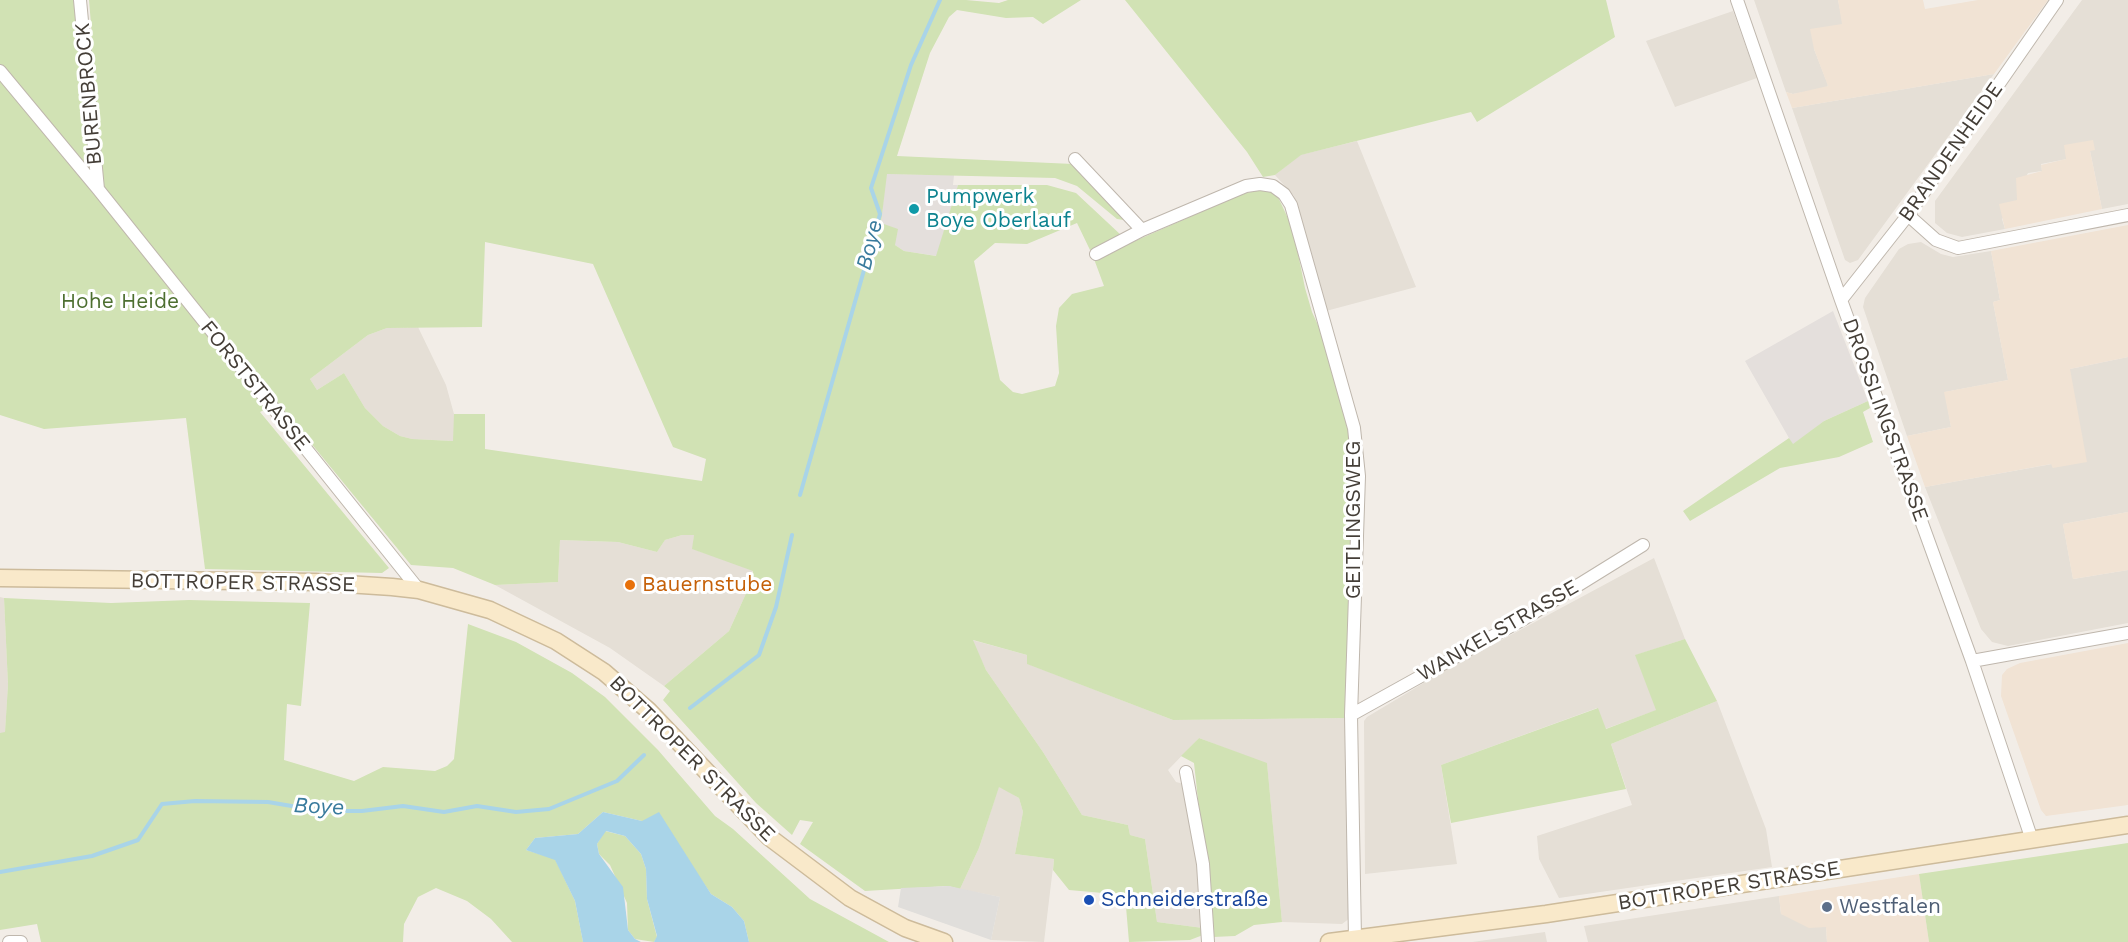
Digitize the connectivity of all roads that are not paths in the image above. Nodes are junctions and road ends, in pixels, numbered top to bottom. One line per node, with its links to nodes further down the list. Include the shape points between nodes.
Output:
1 (80, 0): 6 (street, BURENBROCK)
2 (1737, 0): 11 (street, DROSSLINGSTRASSE)
3 (2057, 0): 7 (street, BRANDENHEIDE)
4 (0, 71): 6 (street, FORSTSTRASSE)
5 (1075, 159): 9 (street)
6 (98, 189): 14 (street, FORSTSTRASSE)
7 (1908, 215): 8 (street, via 1936,240 1958,248); 11 (street, BRANDENHEIDE)
8 (2128, 215)
9 (1142, 230): 10 (street, GEITLINGSWEG); 17 (street, GEITLINGSWEG, via 1246,186 1273,186 1291,205 1354,428 1359,476)
10 (1096, 254)
11 (1841, 300): 16 (street, DROSSLINGSTRASSE)
12 (1643, 545): 17 (street, WANKELSTRASSE, via 1522,620)
13 (0, 578): 14 (main road, BOTTROPER STRASSE, via 316,582)
14 (418, 590): 24 (main road, BOTTROPER STRASSE, via 490,610 556,641 604,672 649,711 769,837 849,898 905,928)
15 (2128, 633): 16 (street)
16 (1972, 662): 20 (street, DROSSLINGSTRASSE)
17 (1351, 715): 21 (street, GEITLINGSWEG)
18 (1186, 772): 25 (street, via 1203,864)
19 (2128, 825): 20 (main road, BOTTROPER STRASSE)
20 (2032, 840): 21 (main road, BOTTROPER STRASSE)
21 (1355, 939): 26 (main road, BOTTROPER STRASSE)
22 (9, 942): 23 (street)
23 (21, 942)
24 (944, 942)
25 (1208, 942)
26 (1329, 942)

